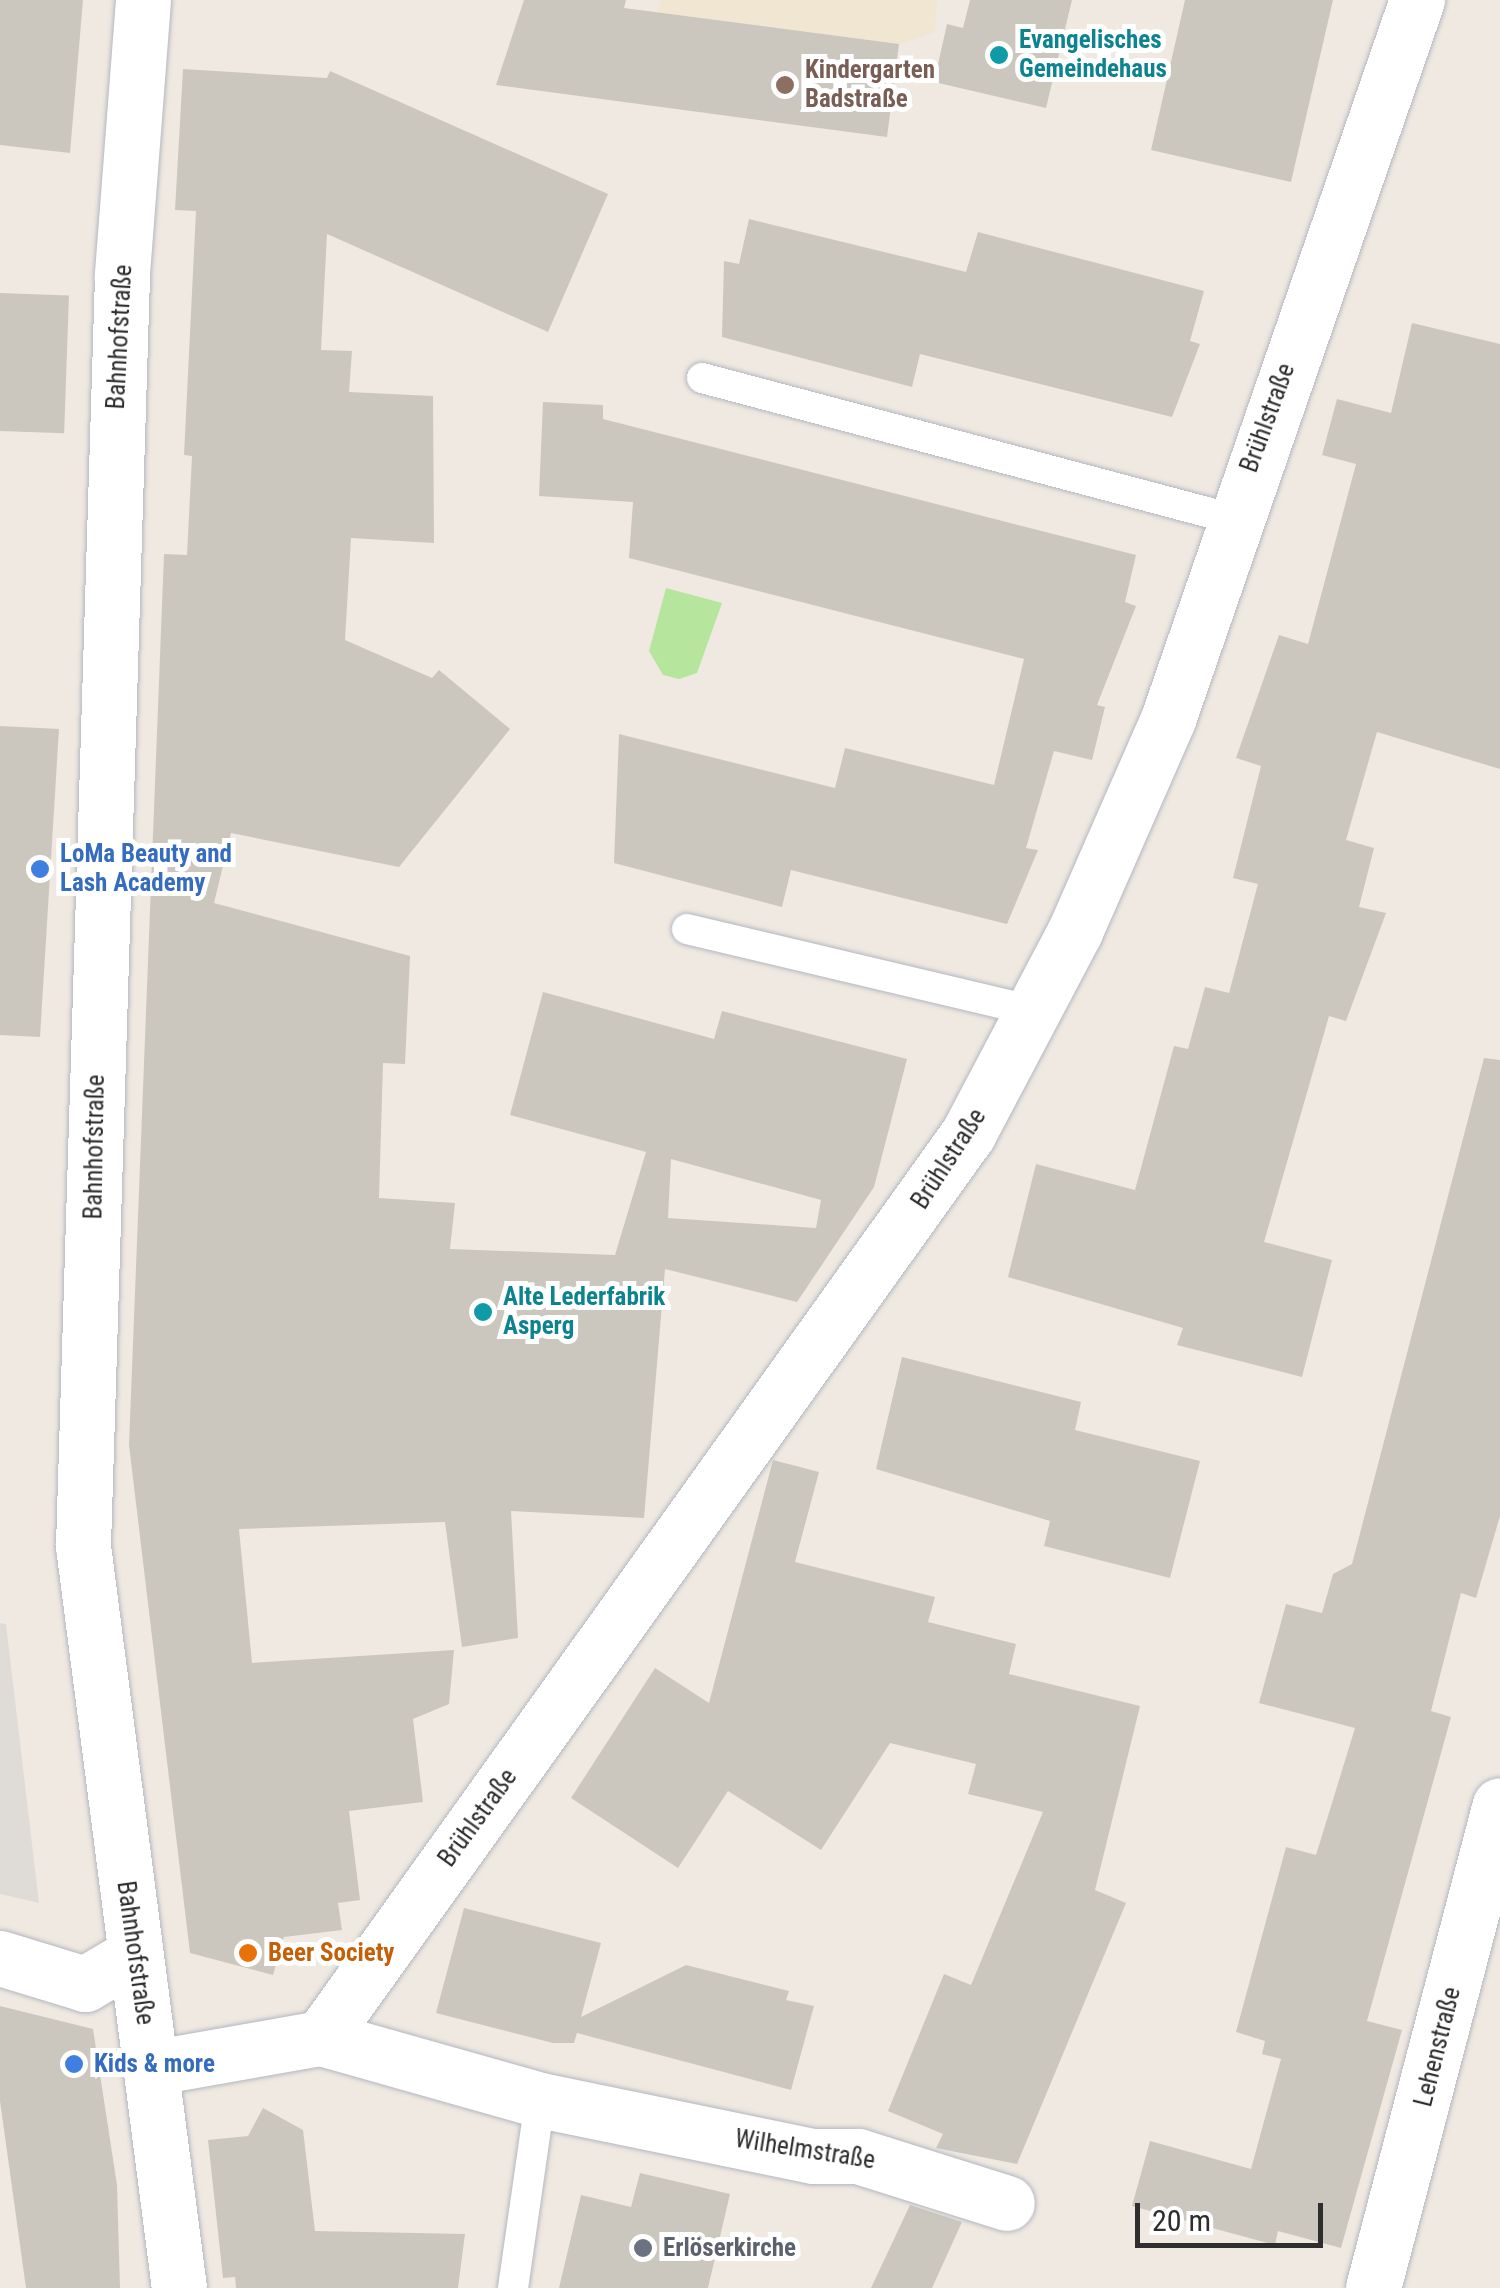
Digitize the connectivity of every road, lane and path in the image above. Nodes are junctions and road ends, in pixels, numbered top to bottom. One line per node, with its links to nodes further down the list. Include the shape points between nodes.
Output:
1 (143, 0): 8 (street, Bahnhofstraße, via 122,276 82,1546)
2 (1416, 0): 4 (street, Brühlstraße)
3 (702, 378): 4 (lane)
4 (1232, 518): 6 (street, Brühlstraße, via 1168,719)
5 (687, 929): 6 (lane)
6 (1035, 1010): 10 (street, Brühlstraße, via 968,1134 891,1246)
7 (1500, 1806): 16 (street, Lehenstraße)
8 (134, 1955): 9 (street, via 85,1984); 11 (street, Bahnhofstraße)
9 (0, 1958)
10 (321, 2038): 11 (street); 12 (street, Wilhelmstraße)
11 (150, 2068): 14 (street, Bahnhofstraße)
12 (540, 2100): 13 (street, Wilhelmstraße, via 812,2156 858,2156); 15 (lane)
13 (1006, 2204)
14 (179, 2288)
15 (513, 2288)
16 (1373, 2288)

